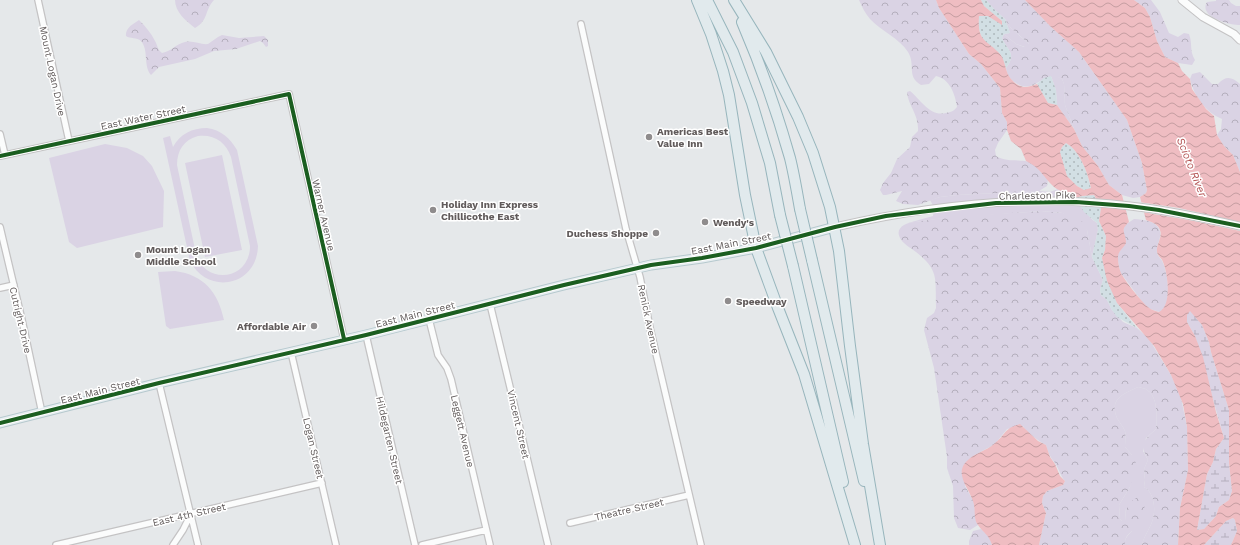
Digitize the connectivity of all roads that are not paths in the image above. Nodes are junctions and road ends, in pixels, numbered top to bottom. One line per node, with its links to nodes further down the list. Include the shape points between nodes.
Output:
1 (38, 0): 10 (street, Mount Logan Drive)
2 (697, 0): 15 (highway, via 711,34 728,89)
3 (707, 0): 41 (highway, bridge, via 733,52 770,163)
4 (733, 0): 14 (highway, via 766,52 798,117 813,153); 42 (highway, bridge, via 772,99 790,159)
5 (1182, 0): 7 (street, via 1203,17)
6 (581, 24): 16 (street, Renick Avenue)
7 (1240, 40)
8 (289, 94): 10 (street, East Water Street); 22 (street, Warner Avenue)
9 (0, 134): 11 (street)
10 (69, 141): 11 (street, East Water Street)
11 (2, 155)
12 (1240, 226): 14 (street, Charleston Pike, via 1160,210 1076,202 996,203 926,211)
13 (0, 227): 17 (street, Cutright Drive)
14 (835, 227): 15 (main road, East Main Street); 42 (highway, via 863,444)
15 (756, 248): 16 (main road, East Main Street); 41 (highway, via 804,374)
16 (637, 268): 19 (main road, East Main Street); 28 (street, Renick Avenue)
17 (14, 284): 18 (street); 25 (street, Cutright Drive)
18 (0, 288)
19 (490, 304): 20 (main road, East Main Street); 39 (street, Vincent Street)
20 (430, 318): 21 (main road, East Main Street); 31 (street, Leggett Avenue, via 438,354 451,379)
21 (366, 335): 22 (main road, East Main Street); 36 (street, Hildegarten Street)
22 (344, 340): 23 (main road, East Main Street)
23 (291, 352): 24 (main road, East Main Street); 27 (street, Logan Street)
24 (159, 383): 25 (main road, East Main Street); 29 (street)
25 (42, 413): 26 (main road, East Main Street)
26 (0, 423)
27 (322, 483): 29 (street, East 4th Street); 35 (street, Logan Street)
28 (689, 495): 30 (street, Theatre Street); 40 (street, Renick Avenue)
29 (191, 514): 32 (street, East 4th Street); 33 (street); 34 (street)
30 (570, 523)
31 (486, 530): 37 (street); 38 (street, Leggett Avenue)
32 (56, 545)
33 (173, 545)
34 (198, 545)
35 (336, 545)
36 (415, 545)
37 (422, 545)
38 (490, 545)
39 (548, 545)
40 (701, 545)
41 (856, 545)
42 (880, 545)

